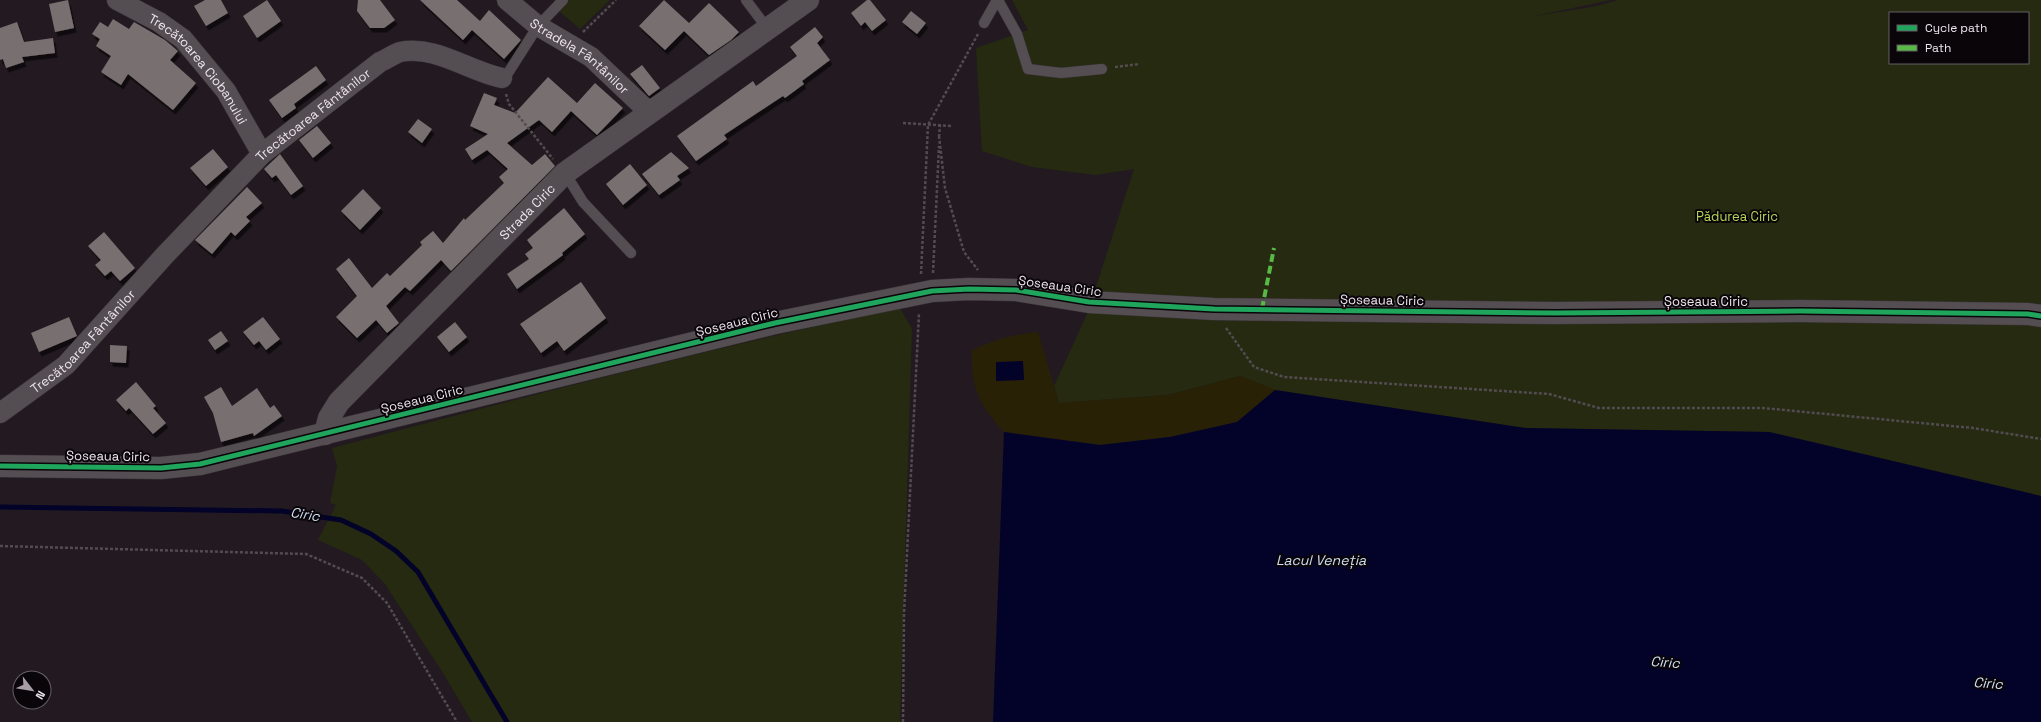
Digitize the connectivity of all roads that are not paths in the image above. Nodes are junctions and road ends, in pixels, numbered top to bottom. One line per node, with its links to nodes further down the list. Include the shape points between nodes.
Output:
1 (117, 0): 13 (street, Trecătoarea Ciobanului, via 159,22 183,39 226,91)
2 (507, 0): 8 (street, Stradela Fântânilor)
3 (563, 0): 8 (lane)
4 (746, 0): 9 (lane)
5 (808, 0): 9 (street, Strada Ciric)
6 (998, 0): 7 (lane); 10 (lane, via 1017,34 1028,69 1061,73)
7 (984, 23)
8 (538, 26): 11 (lane, via 508,73); 12 (street, Stradela Fântânilor, via 591,57)
9 (767, 28): 12 (street, Strada Ciric)
10 (1102, 69)
11 (502, 78): 13 (street, Trecătoarea Fântânilor, via 452,59 415,52 399,52 356,79)
12 (650, 113): 14 (street, Strada Ciric)
13 (262, 154): 17 (street, Trecătoarea Fântânilor, via 165,255 66,365)
14 (565, 173): 15 (lane, via 583,202); 18 (street, Strada Ciric, via 339,402 329,418)
15 (631, 253)
16 (2041, 316): 18 (street, Șoseaua Ciric, via 1808,311 1555,313 1214,309 1089,302 1016,290 999,290 775,323)
17 (0, 413)
18 (325, 434): 19 (street, Șoseaua Ciric, via 200,464 161,468)
19 (0, 466)

